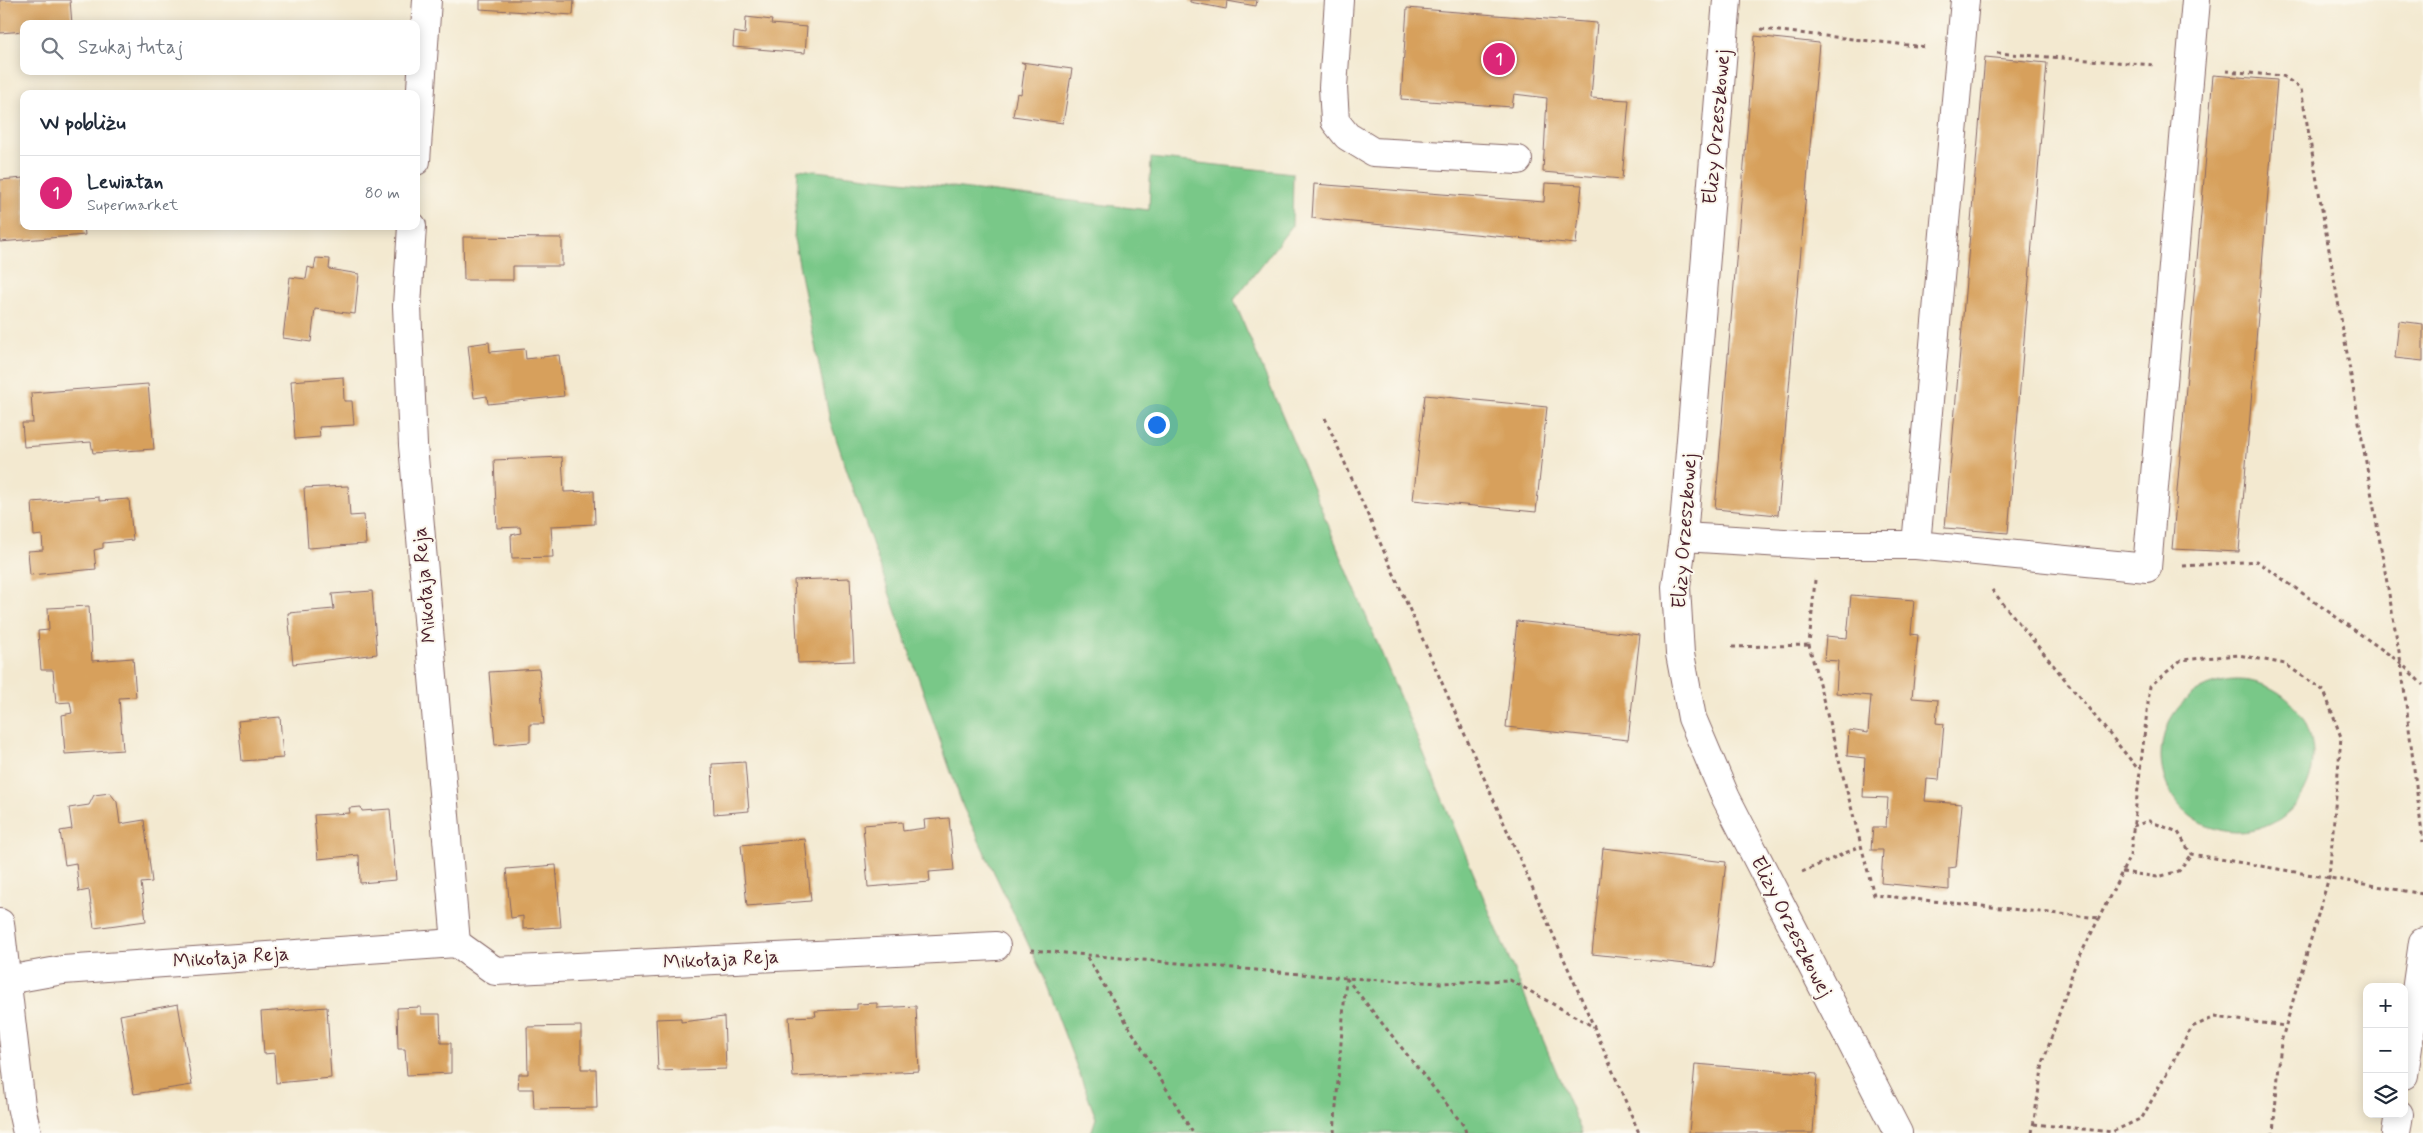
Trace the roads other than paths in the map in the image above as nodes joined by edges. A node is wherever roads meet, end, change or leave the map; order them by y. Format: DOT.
graph roads {
  1 [pos="427,0"];
  2 [pos="1339,0"];
  3 [pos="1965,0"];
  4 [pos="2196,0"];
  5 [pos="1726,12"];
  6 [pos="420,102"];
  7 [pos="1518,160"];
  8 [pos="412,230"];
  9 [pos="1683,537"];
  10 [pos="1916,545"];
  11 [pos="0,922"];
  12 [pos="2423,942"];
  13 [pos="456,943"];
  14 [pos="996,946"];
  15 [pos="7,980"];
  16 [pos="2404,1073"];
  17 [pos="2398,1118"];
  18 [pos="27,1133"];
  19 [pos="1898,1133"];
  20 [pos="2396,1133"];
  1 -- 6 [label="street"];
  2 -- 7 [label="street"];
  3 -- 10 [label="street"];
  4 -- 10 [label="street"];
  5 -- 9 [label="street, Elizy Orzeszkowej"];
  8 -- 13 [label="street, Mikołaja Reja"];
  9 -- 10 [label="street"];
  9 -- 19 [label="street, Elizy Orzeszkowej"];
  11 -- 15 [label="street"];
  12 -- 16 [label="street"];
  13 -- 14 [label="street, Mikołaja Reja"];
  13 -- 15 [label="street, Mikołaja Reja"];
  15 -- 18 [label="street"];
  17 -- 20 [label="street"];
}
